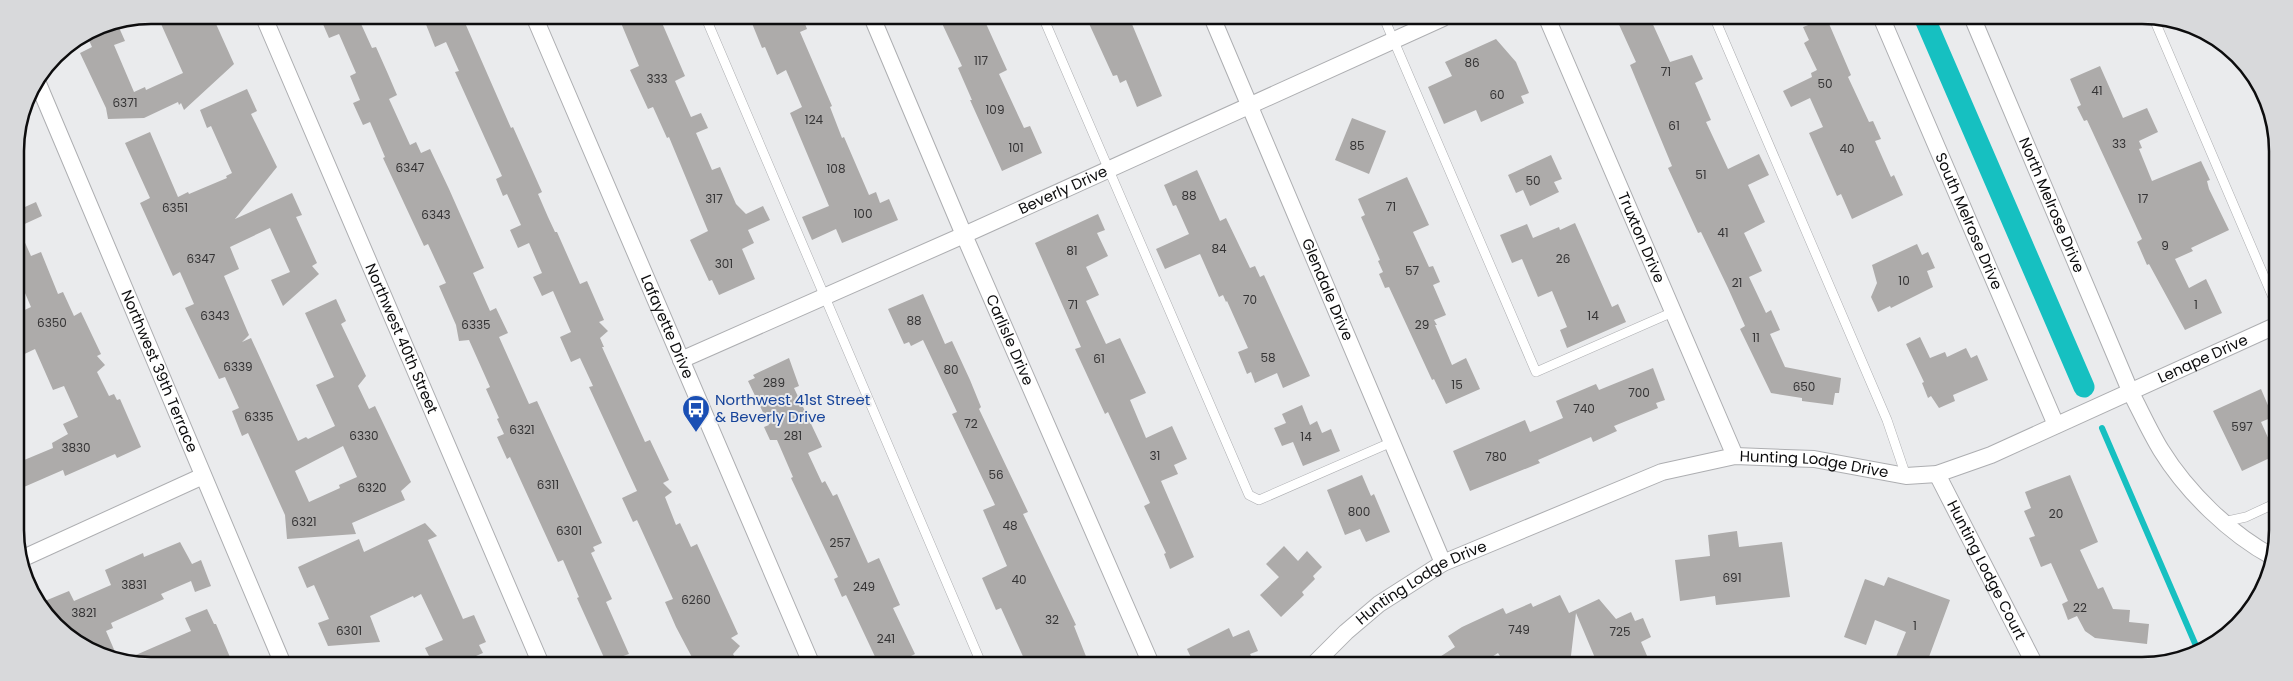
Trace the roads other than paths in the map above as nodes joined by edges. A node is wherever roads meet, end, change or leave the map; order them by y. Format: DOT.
graph roads {
  1 [pos="267,24"];
  2 [pos="537,24"];
  3 [pos="708,24"];
  4 [pos="875,24"];
  5 [pos="1046,24"];
  6 [pos="1215,24"];
  7 [pos="1387,24"];
  8 [pos="1429,24"];
  9 [pos="1550,24"];
  10 [pos="1718,24"];
  11 [pos="1884,24"];
  12 [pos="1975,24"];
  13 [pos="2156,25"];
  14 [pos="1394,40"];
  15 [pos="40,89"];
  16 [pos="1249,106"];
  17 [pos="1108,170"];
  18 [pos="964,235"];
  19 [pos="2269,288"];
  20 [pos="826,298"];
  21 [pos="1673,312"];
  22 [pos="2269,328"];
  23 [pos="681,360"];
  24 [pos="2131,393"];
  25 [pos="2056,425"];
  26 [pos="1392,442"];
  27 [pos="1735,456"];
  28 [pos="1938,474"];
  29 [pos="203,476"];
  30 [pos="1906,476"];
  31 [pos="2269,506"];
  32 [pos="2223,522"];
  33 [pos="2267,551"];
  34 [pos="26,557"];
  35 [pos="1444,563"];
  36 [pos="280,657"];
  37 [pos="538,657"];
  38 [pos="808,657"];
  39 [pos="978,657"];
  40 [pos="1148,657"];
  41 [pos="1321,657"];
  42 [pos="2030,657"];
  1 -- 37 [label="street, Northwest 40th Street"];
  2 -- 23 [label="street, Lafayette Drive"];
  3 -- 20 [label="lane"];
  4 -- 18 [label="street, Carlisle Drive"];
  5 -- 17 [label="lane"];
  6 -- 16 [label="street, Glendale Drive"];
  7 -- 14 [label="lane"];
  8 -- 14 [label="street, Beverly Drive"];
  9 -- 21 [label="street, Truxton Drive"];
  10 -- 30 [label="lane"];
  11 -- 25 [label="street, South Melrose Drive"];
  12 -- 24 [label="street, North Melrose Drive"];
  13 -- 19 [label="lane"];
  14 -- 16 [label="street, Beverly Drive"];
  14 -- 21 [label="lane"];
  15 -- 29 [label="street, Northwest 39th Terrace"];
  16 -- 17 [label="street, Beverly Drive"];
  16 -- 26 [label="street, Glendale Drive"];
  17 -- 18 [label="street, Beverly Drive"];
  17 -- 26 [label="lane"];
  18 -- 20 [label="street, Beverly Drive"];
  18 -- 40 [label="street, Carlisle Drive"];
  20 -- 23 [label="street, Beverly Drive"];
  20 -- 39 [label="lane"];
  21 -- 27 [label="street, Truxton Drive"];
  22 -- 24 [label="street, Lenape Drive"];
  23 -- 38 [label="street, Lafayette Drive"];
  24 -- 25 [label="street, Hunting Lodge Drive"];
  24 -- 32 [label="street"];
  25 -- 28 [label="street, Hunting Lodge Drive"];
  26 -- 35 [label="street, Glendale Drive"];
  27 -- 30 [label="street, Hunting Lodge Drive"];
  27 -- 35 [label="street, Hunting Lodge Drive"];
  28 -- 30 [label="street, Hunting Lodge Drive"];
  28 -- 42 [label="street, Hunting Lodge Court"];
  29 -- 34 [label="street"];
  29 -- 36 [label="street, Northwest 39th Terrace"];
  31 -- 32 [label="lane"];
  32 -- 33 [label="street"];
  35 -- 41 [label="street, Hunting Lodge Drive"];
}
